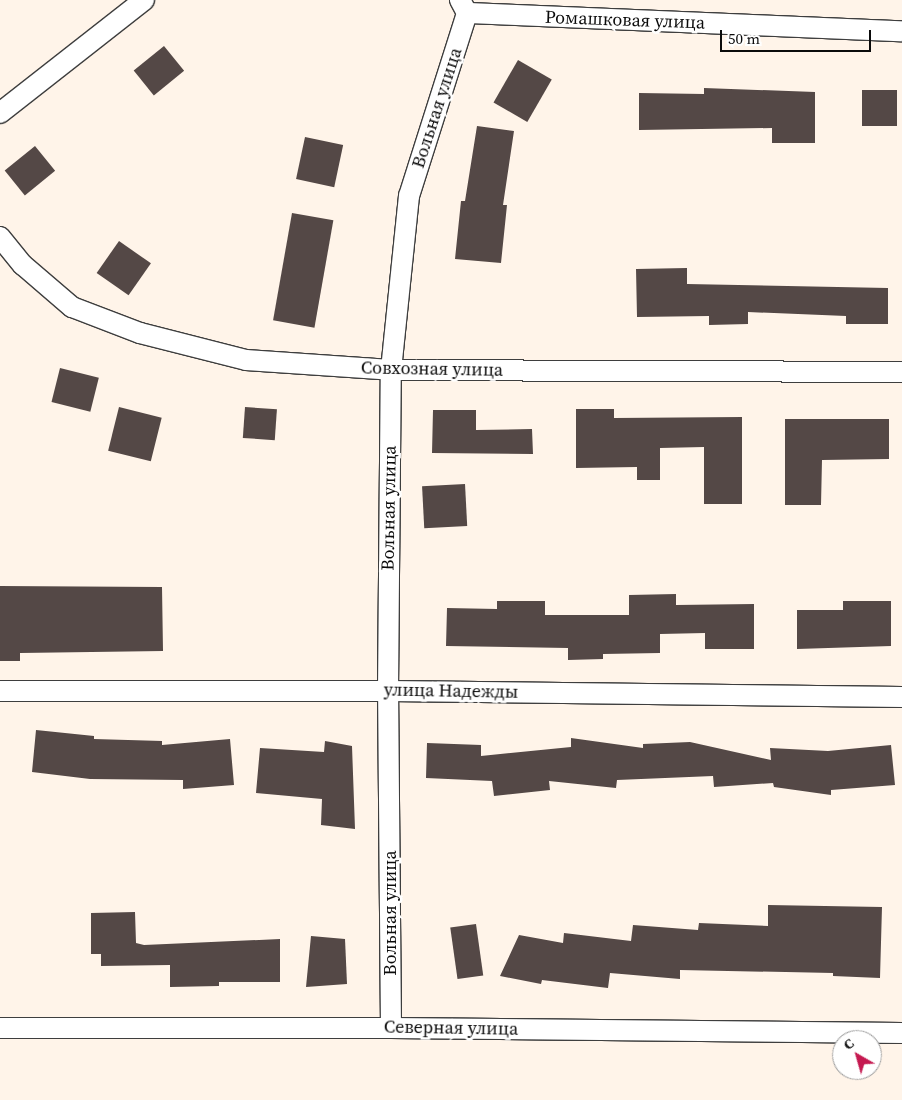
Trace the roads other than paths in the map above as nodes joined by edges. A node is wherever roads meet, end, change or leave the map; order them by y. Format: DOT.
graph roads {
  1 [pos="144,0"];
  2 [pos="463,6"];
  3 [pos="902,31"];
  4 [pos="0,113"];
  5 [pos="0,238"];
  6 [pos="391,370"];
  7 [pos="902,372"];
  8 [pos="0,690"];
  9 [pos="388,691"];
  10 [pos="902,697"];
  11 [pos="0,1028"];
  12 [pos="391,1028"];
  13 [pos="902,1033"];
  1 -- 4 [label="street"];
  2 -- 3 [label="street, Ромашковая улица"];
  2 -- 6 [label="street, Вольная улица"];
  5 -- 6 [label="street, Совхозная улица"];
  6 -- 7 [label="street, Совхозная улица"];
  6 -- 9 [label="street, Вольная улица"];
  8 -- 9 [label="street, улица Надежды"];
  9 -- 10 [label="street, улица Надежды"];
  9 -- 12 [label="street, Вольная улица"];
  11 -- 12 [label="street, Северная улица"];
  12 -- 13 [label="street, Северная улица"];
}
